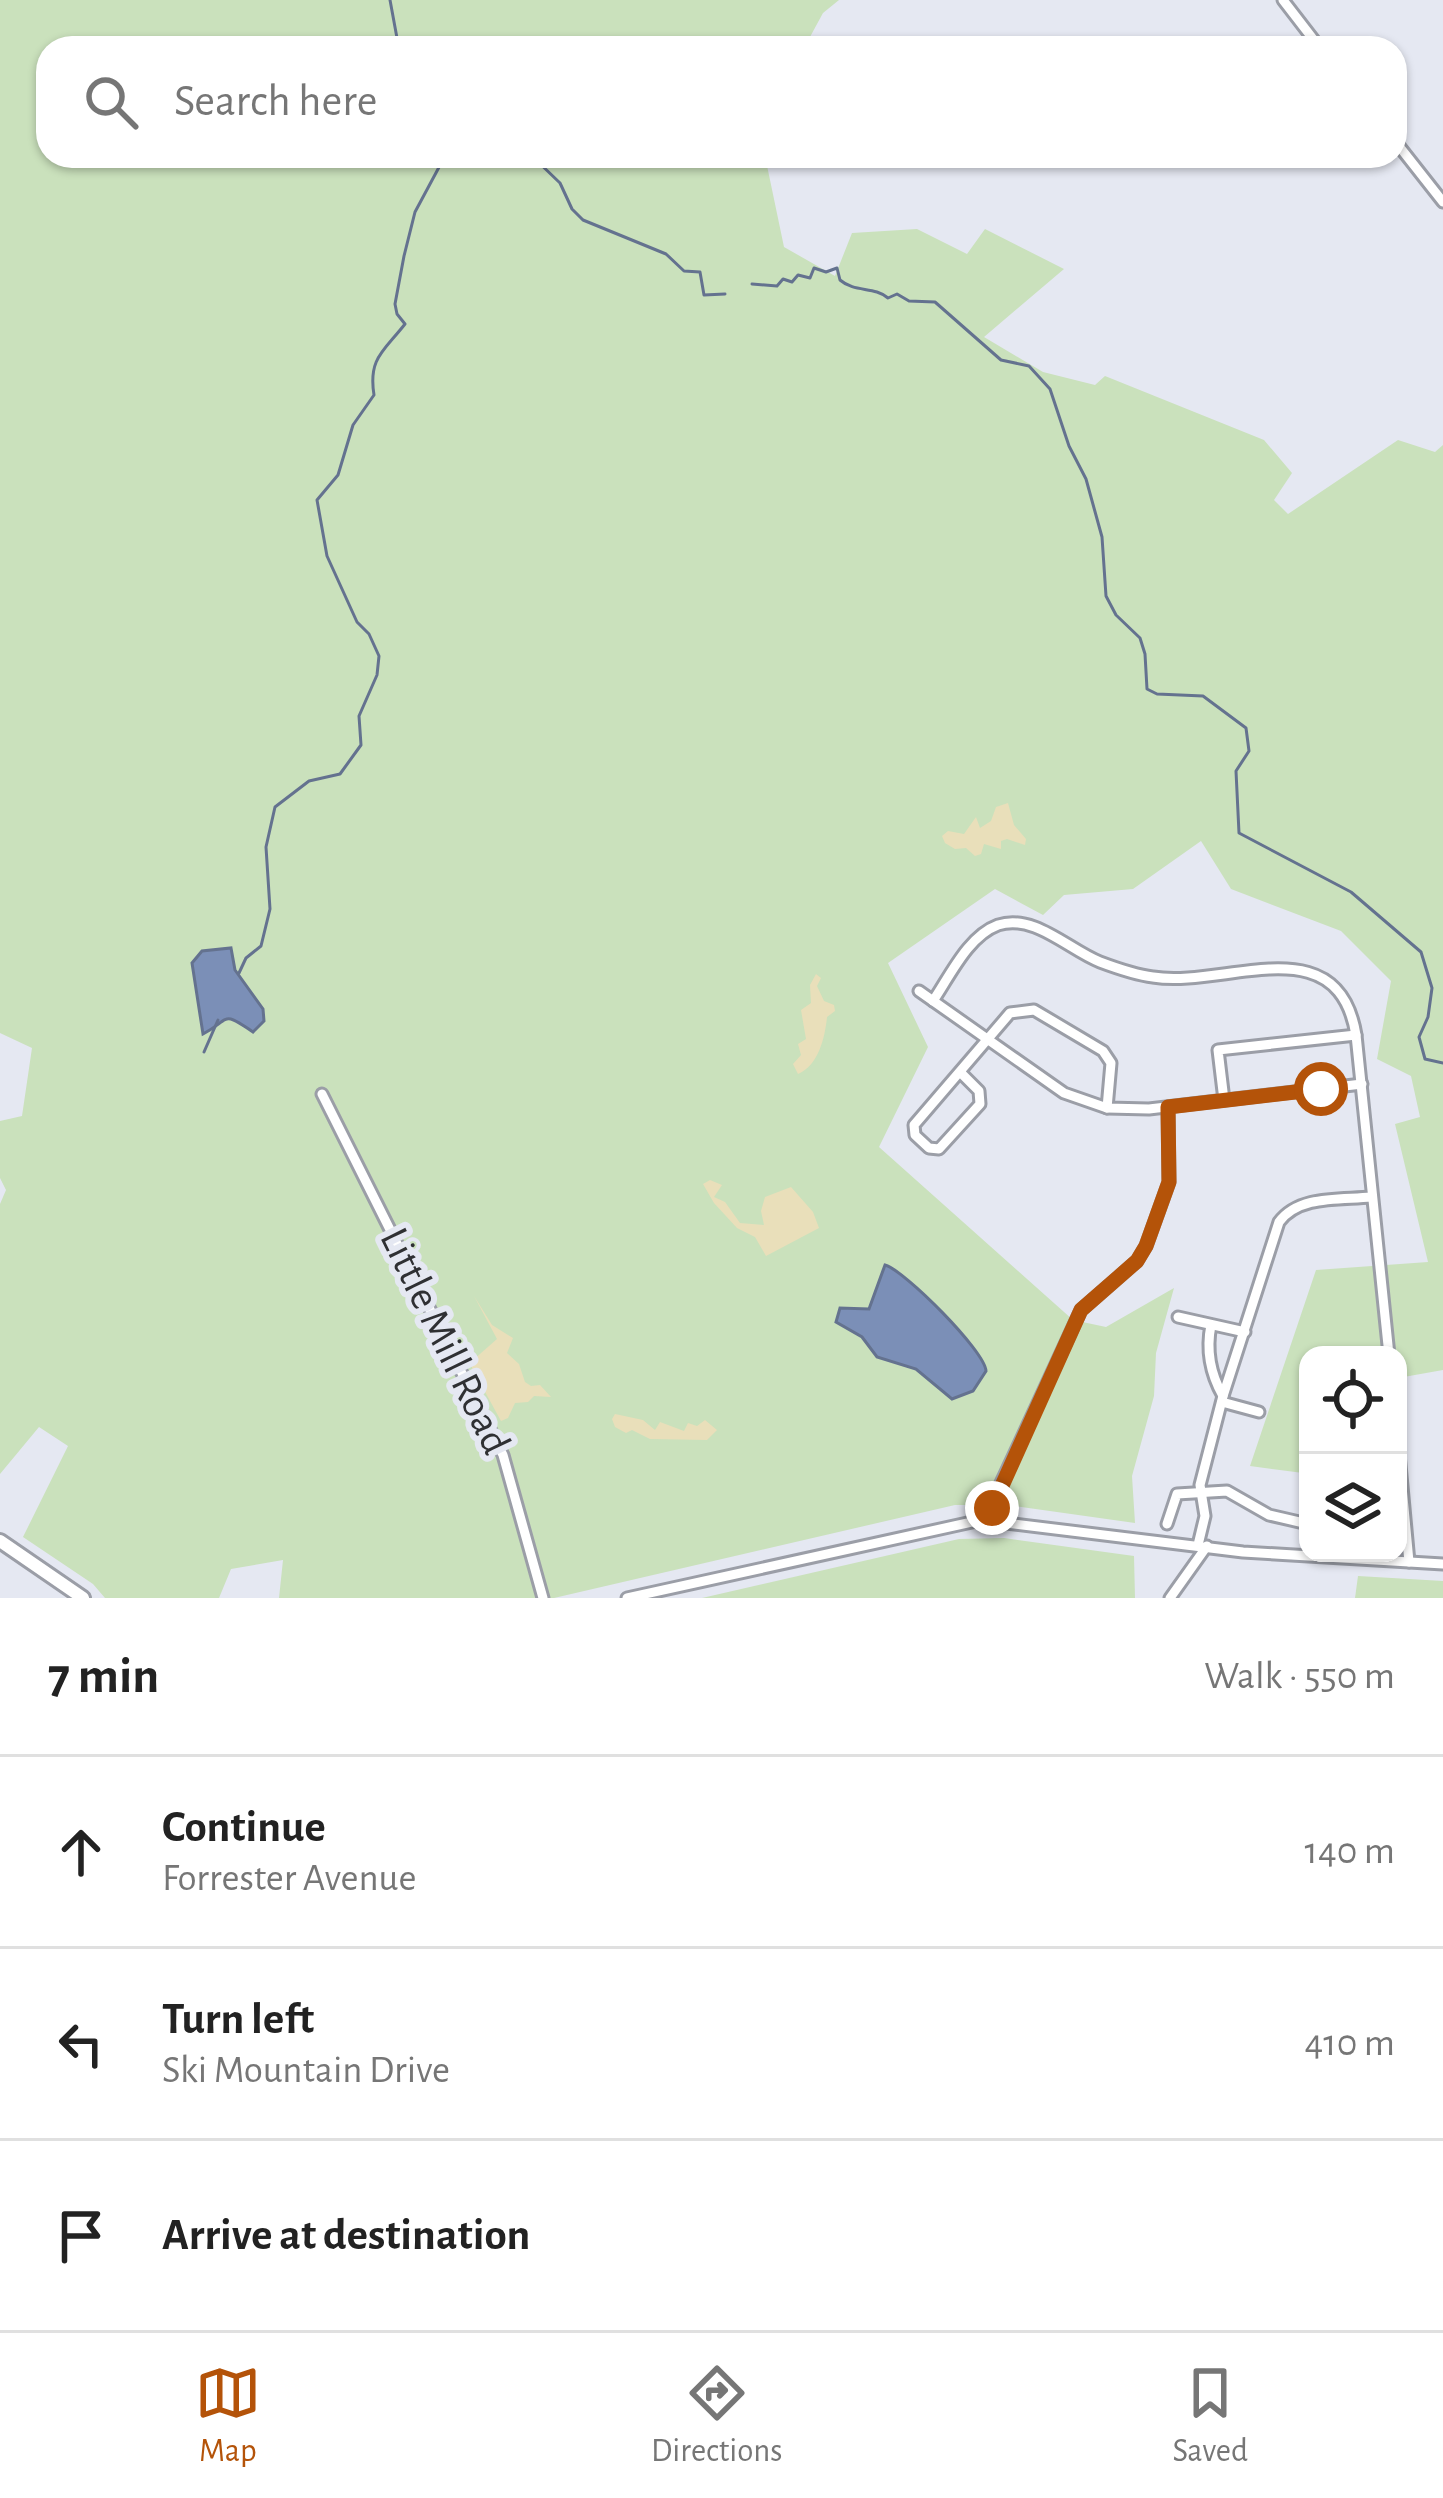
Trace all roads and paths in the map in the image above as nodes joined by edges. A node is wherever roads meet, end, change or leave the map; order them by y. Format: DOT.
graph roads {
  1 [pos="1283,0"];
  2 [pos="1311,36"];
  3 [pos="1407,156"];
  4 [pos="1443,202"];
  5 [pos="920,992"];
  6 [pos="933,1001"];
  7 [pos="1356,1035"];
  8 [pos="989,1041"];
  9 [pos="961,1073"];
  10 [pos="1362,1084"];
  11 [pos="322,1094"];
  12 [pos="1224,1100"];
  13 [pos="1168,1107"];
  14 [pos="1107,1108"];
  15 [pos="1371,1197"];
  16 [pos="1178,1317"];
  17 [pos="1211,1325"];
  18 [pos="1245,1332"];
  19 [pos="1388,1346"];
  20 [pos="1222,1399"];
  21 [pos="1258,1412"];
  22 [pos="1399,1454"];
  23 [pos="1201,1493"];
  24 [pos="991,1520"];
  25 [pos="1299,1522"];
  26 [pos="1167,1524"];
  27 [pos="0,1541"];
  28 [pos="1202,1545"];
  29 [pos="1409,1562"];
  30 [pos="1443,1564"];
  31 [pos="83,1598"];
  32 [pos="543,1598"];
  33 [pos="627,1598"];
  34 [pos="1170,1598"];
  1 -- 2 [label="street"];
  3 -- 4 [label="street"];
  5 -- 6 [label="street"];
  6 -- 7 [label="street"];
  6 -- 8 [label="street"];
  7 -- 10 [label="street"];
  7 -- 12 [label="street"];
  8 -- 9 [label="street"];
  8 -- 14 [label="street"];
  8 -- 14 [label="street"];
  9 -- 9 [label="street"];
  10 -- 12 [label="street"];
  10 -- 15 [label="street"];
  11 -- 32 [label="street, Little Mill Road"];
  12 -- 13 [label="street"];
  13 -- 14 [label="street"];
  13 -- 24 [label="street"];
  15 -- 18 [label="street"];
  15 -- 19 [label="street"];
  16 -- 17 [label="street"];
  17 -- 18 [label="street"];
  17 -- 20 [label="street"];
  18 -- 20 [label="street"];
  20 -- 21 [label="street"];
  20 -- 23 [label="street"];
  22 -- 29 [label="street"];
  23 -- 25 [label="street"];
  23 -- 26 [label="street"];
  23 -- 28 [label="street"];
  24 -- 28 [label="street"];
  24 -- 33 [label="street"];
  27 -- 31 [label="main road"];
  28 -- 29 [label="street"];
  28 -- 34 [label="street"];
  29 -- 30 [label="street"];
}
